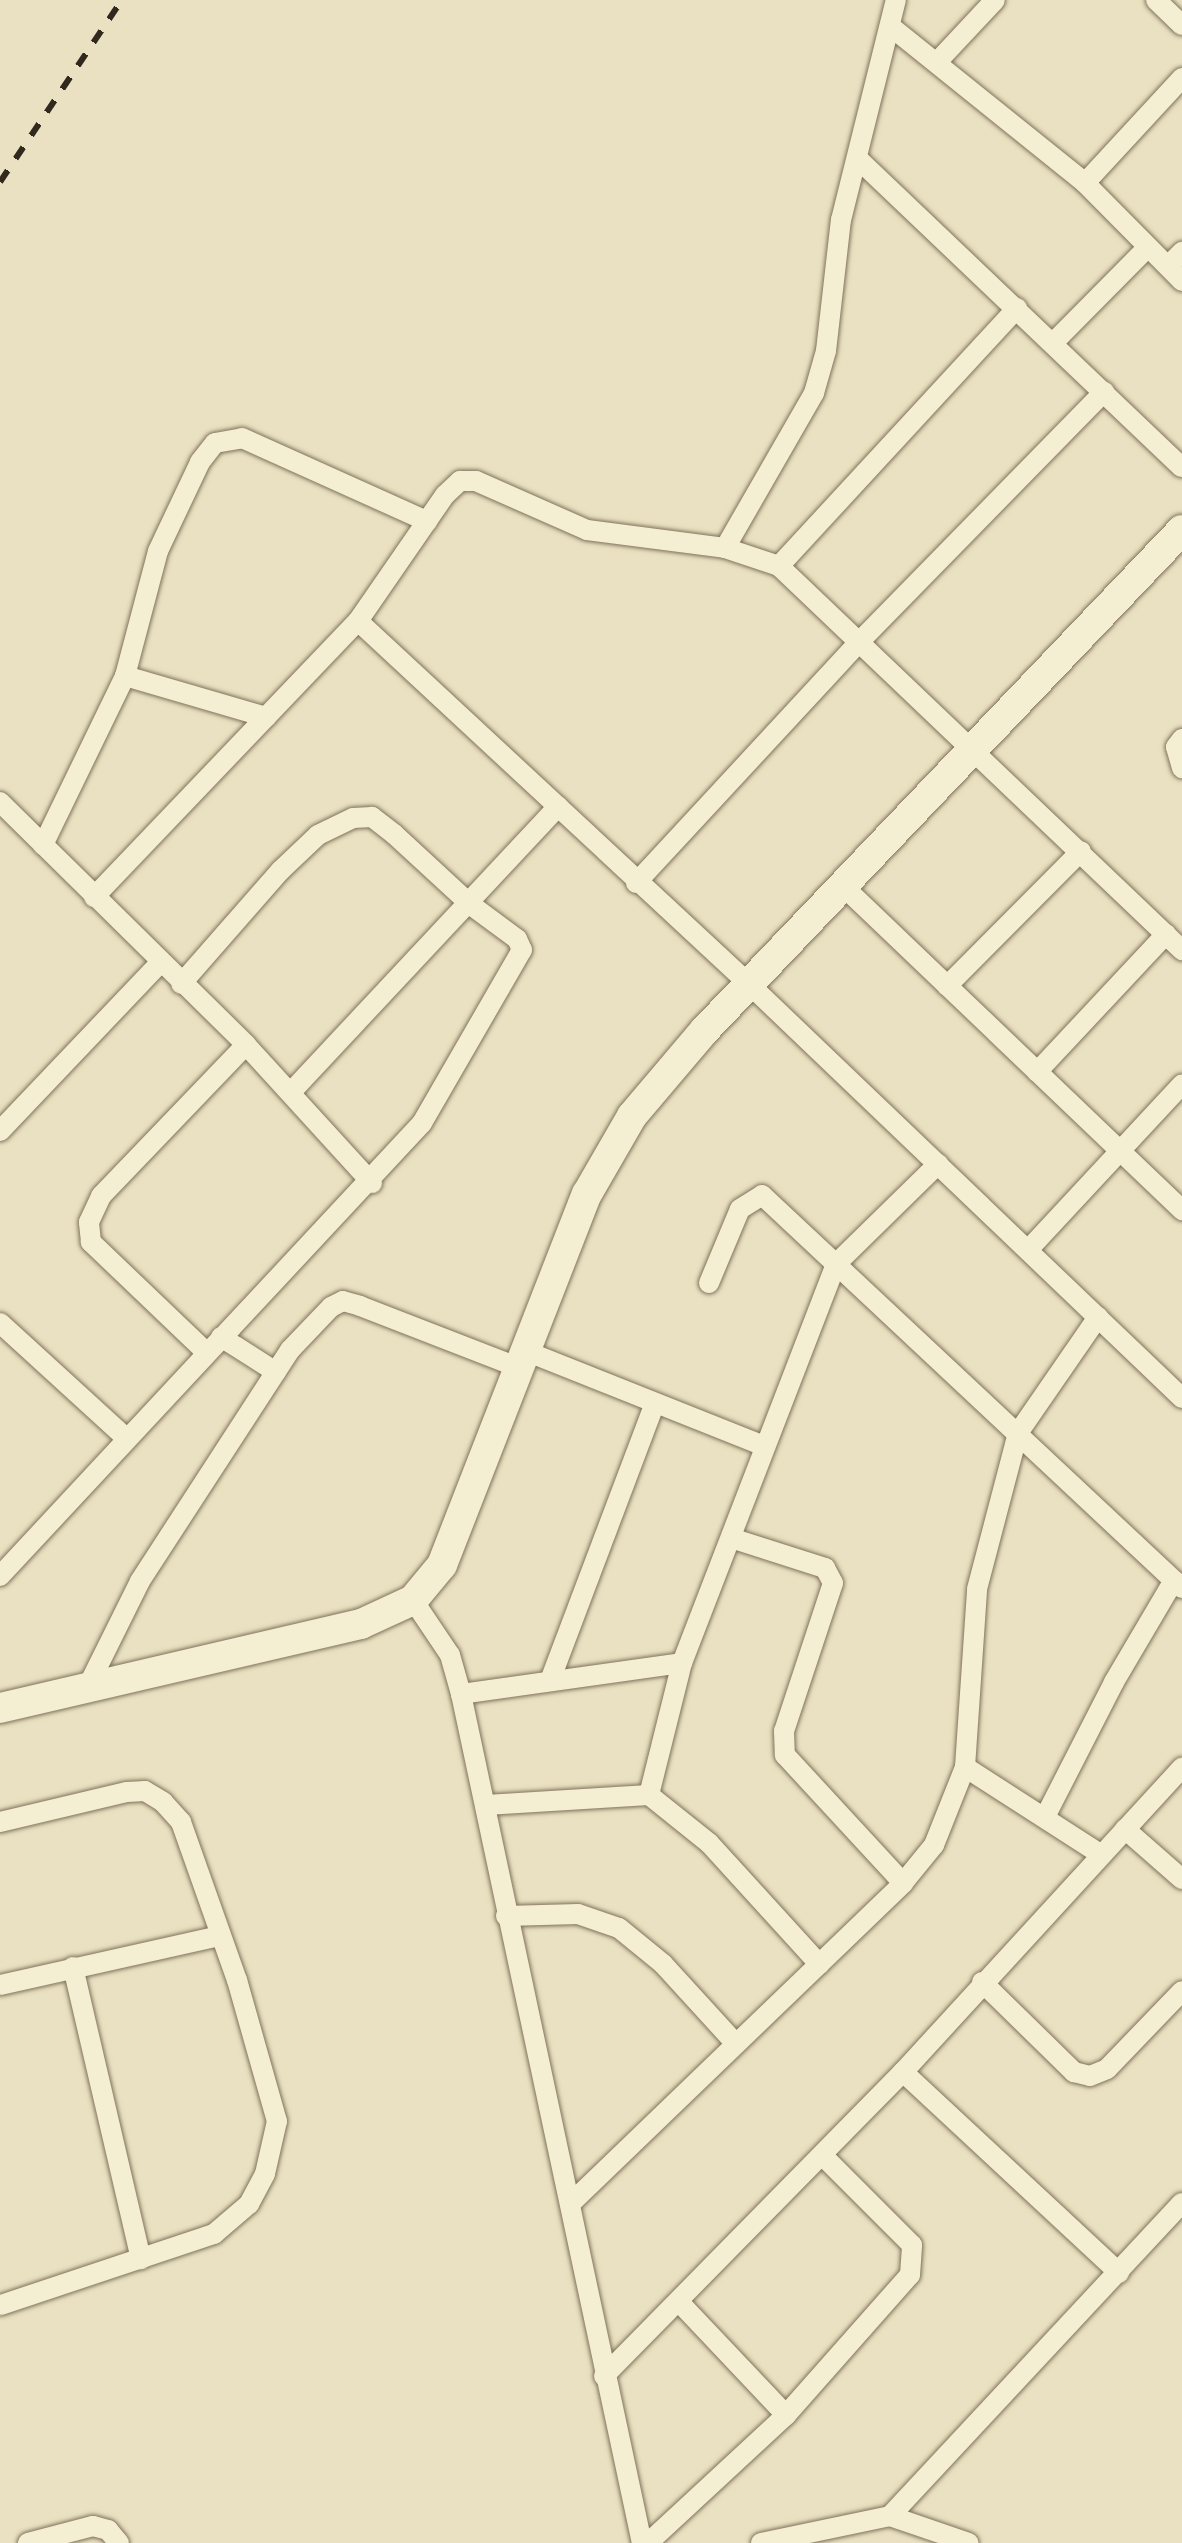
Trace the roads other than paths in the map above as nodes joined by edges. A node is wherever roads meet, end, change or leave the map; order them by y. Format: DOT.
graph roads {
  1 [pos="896,0"];
  2 [pos="995,0"];
  3 [pos="1156,0"];
  4 [pos="1182,25"];
  5 [pos="890,26"];
  6 [pos="938,61"];
  7 [pos="1182,78"];
  8 [pos="857,158"];
  9 [pos="1085,183"];
  10 [pos="1148,247"];
  11 [pos="1177,266"];
  12 [pos="1017,308"];
  13 [pos="1053,343"];
  14 [pos="1104,392"];
  15 [pos="1182,467"];
  16 [pos="427,521"];
  17 [pos="1178,544"];
  18 [pos="725,548"];
  19 [pos="779,566"];
  20 [pos="358,621"];
  21 [pos="860,641"];
  22 [pos="125,676"];
  23 [pos="266,717"];
  24 [pos="1182,739"];
  25 [pos="974,748"];
  26 [pos="1182,768"];
  27 [pos="0,802"];
  28 [pos="558,807"];
  29 [pos="43,845"];
  30 [pos="1081,851"];
  31 [pos="636,883"];
  32 [pos="844,887"];
  33 [pos="94,897"];
  34 [pos="471,905"];
  35 [pos="1166,934"];
  36 [pos="1182,950"];
  37 [pos="159,964"];
  38 [pos="181,984"];
  39 [pos="749,984"];
  40 [pos="947,986"];
  41 [pos="246,1045"];
  42 [pos="1037,1072"];
  43 [pos="1182,1084"];
  44 [pos="291,1092"];
  45 [pos="0,1131"];
  46 [pos="1120,1150"];
  47 [pos="938,1164"];
  48 [pos="372,1183"];
  49 [pos="1182,1210"];
  50 [pos="1028,1250"];
  51 [pos="836,1264"];
  52 [pos="709,1283"];
  53 [pos="1098,1317"];
  54 [pos="0,1323"];
  55 [pos="214,1345"];
  56 [pos="520,1359"];
  57 [pos="276,1372"];
  58 [pos="1182,1398"];
  59 [pos="654,1405"];
  60 [pos="1018,1433"];
  61 [pos="127,1439"];
  62 [pos="764,1446"];
  63 [pos="731,1538"];
  64 [pos="5,1563"];
  65 [pos="1178,1584"];
  66 [pos="413,1600"];
  67 [pos="682,1663"];
  68 [pos="551,1678"];
  69 [pos="87,1688"];
  70 [pos="461,1694"];
  71 [pos="0,1708"];
  72 [pos="965,1767"];
  73 [pos="1182,1768"];
  74 [pos="649,1795"];
  75 [pos="486,1805"];
  76 [pos="1045,1817"];
  77 [pos="0,1822"];
  78 [pos="1125,1829"];
  79 [pos="1100,1854"];
  80 [pos="1182,1879"];
  81 [pos="903,1883"];
  82 [pos="506,1916"];
  83 [pos="219,1936"];
  84 [pos="819,1964"];
  85 [pos="73,1967"];
  86 [pos="982,1982"];
  87 [pos="0,1985"];
  88 [pos="1182,1991"];
  89 [pos="736,2044"];
  90 [pos="903,2072"];
  91 [pos="823,2156"];
  92 [pos="572,2202"];
  93 [pos="1182,2203"];
  94 [pos="141,2259"];
  95 [pos="1119,2273"];
  96 [pos="681,2304"];
  97 [pos="0,2305"];
  98 [pos="604,2376"];
  99 [pos="786,2415"];
  100 [pos="890,2516"];
  101 [pos="28,2543"];
  102 [pos="119,2543"];
  103 [pos="645,2543"];
  104 [pos="761,2543"];
  105 [pos="969,2543"];
  1 -- 5 [label="street"];
  2 -- 6 [label="street"];
  3 -- 4 [label="street"];
  5 -- 6 [label="street"];
  5 -- 8 [label="street"];
  6 -- 9 [label="street"];
  7 -- 9 [label="street"];
  8 -- 12 [label="street"];
  8 -- 18 [label="street"];
  9 -- 10 [label="street"];
  10 -- 11 [label="street"];
  10 -- 13 [label="street"];
  12 -- 13 [label="street"];
  12 -- 19 [label="street"];
  13 -- 14 [label="street"];
  14 -- 15 [label="street"];
  14 -- 21 [label="street"];
  16 -- 18 [label="street"];
  16 -- 20 [label="street"];
  16 -- 22 [label="street"];
  17 -- 25 [label="main road"];
  18 -- 19 [label="street"];
  19 -- 21 [label="street"];
  20 -- 23 [label="street"];
  20 -- 28 [label="street"];
  21 -- 25 [label="street"];
  21 -- 31 [label="street"];
  22 -- 23 [label="street"];
  22 -- 29 [label="street"];
  23 -- 33 [label="street"];
  24 -- 26 [label="street"];
  25 -- 30 [label="street"];
  25 -- 32 [label="main road"];
  27 -- 29 [label="street"];
  28 -- 31 [label="street"];
  28 -- 34 [label="street"];
  29 -- 33 [label="street"];
  30 -- 35 [label="street"];
  30 -- 40 [label="street"];
  31 -- 39 [label="street"];
  32 -- 39 [label="main road"];
  32 -- 40 [label="street"];
  33 -- 37 [label="street"];
  34 -- 38 [label="street"];
  34 -- 44 [label="street"];
  34 -- 48 [label="street"];
  35 -- 36 [label="street"];
  35 -- 42 [label="street"];
  37 -- 38 [label="street"];
  37 -- 45 [label="street"];
  38 -- 41 [label="street"];
  39 -- 47 [label="street"];
  39 -- 56 [label="main road"];
  40 -- 42 [label="street"];
  41 -- 44 [label="street"];
  41 -- 55 [label="street"];
  42 -- 46 [label="street"];
  43 -- 46 [label="street"];
  44 -- 48 [label="street"];
  46 -- 49 [label="street"];
  46 -- 50 [label="street"];
  47 -- 50 [label="street"];
  47 -- 51 [label="street"];
  48 -- 55 [label="street"];
  50 -- 53 [label="street"];
  51 -- 52 [label="street"];
  51 -- 60 [label="street"];
  51 -- 62 [label="street"];
  53 -- 58 [label="street"];
  53 -- 60 [label="street"];
  54 -- 61 [label="street"];
  55 -- 57 [label="street"];
  55 -- 61 [label="street"];
  56 -- 57 [label="street"];
  56 -- 59 [label="street"];
  56 -- 66 [label="main road"];
  57 -- 69 [label="street"];
  59 -- 62 [label="street"];
  59 -- 68 [label="street"];
  60 -- 65 [label="street"];
  60 -- 72 [label="street"];
  61 -- 64 [label="street"];
  62 -- 63 [label="street"];
  63 -- 67 [label="street"];
  63 -- 81 [label="street"];
  65 -- 76 [label="street"];
  66 -- 69 [label="main road"];
  66 -- 70 [label="street"];
  67 -- 68 [label="street"];
  67 -- 74 [label="street"];
  68 -- 70 [label="street"];
  69 -- 71 [label="main road"];
  70 -- 75 [label="street"];
  72 -- 76 [label="street"];
  72 -- 81 [label="street"];
  73 -- 78 [label="street"];
  74 -- 75 [label="street"];
  74 -- 84 [label="street"];
  75 -- 82 [label="street"];
  76 -- 79 [label="street"];
  77 -- 83 [label="street"];
  78 -- 79 [label="street"];
  78 -- 80 [label="street"];
  79 -- 86 [label="street"];
  81 -- 84 [label="street"];
  82 -- 89 [label="street"];
  82 -- 92 [label="street"];
  83 -- 85 [label="street"];
  83 -- 94 [label="street"];
  84 -- 89 [label="street"];
  85 -- 87 [label="street"];
  85 -- 94 [label="street"];
  86 -- 88 [label="street"];
  86 -- 90 [label="street"];
  89 -- 92 [label="street"];
  90 -- 91 [label="street"];
  90 -- 95 [label="street"];
  91 -- 96 [label="street"];
  91 -- 99 [label="street"];
  92 -- 98 [label="street"];
  93 -- 95 [label="street"];
  94 -- 97 [label="street"];
  95 -- 100 [label="street"];
  96 -- 98 [label="street"];
  96 -- 99 [label="street"];
  98 -- 103 [label="street"];
  99 -- 103 [label="street"];
  100 -- 104 [label="street"];
  100 -- 105 [label="street"];
  101 -- 102 [label="street"];
}
